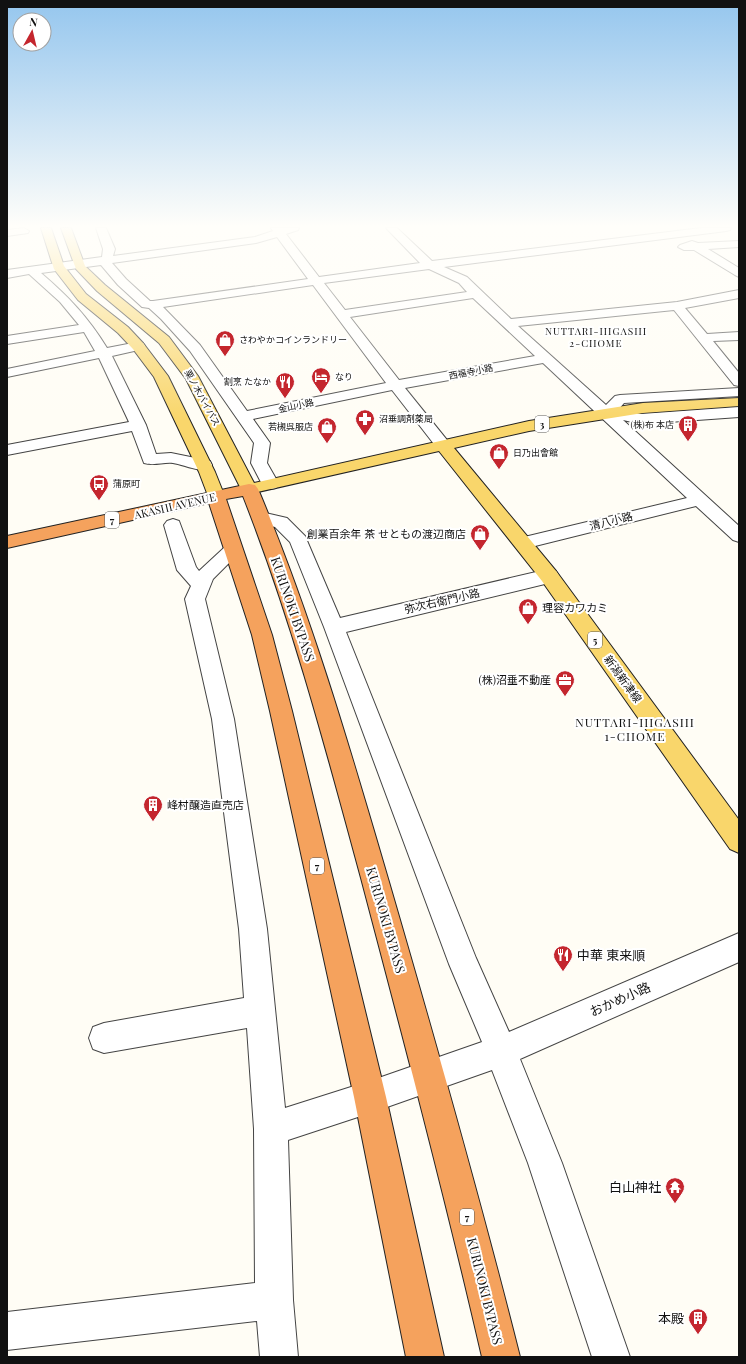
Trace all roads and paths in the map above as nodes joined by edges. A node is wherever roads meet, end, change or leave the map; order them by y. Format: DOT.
graph roads {
  1 [pos="56,292"];
  2 [pos="78,292"];
  3 [pos="105,292"];
  4 [pos="133,292"];
  5 [pos="240,292"];
  6 [pos="313,292"];
  7 [pos="324,292"];
  8 [pos="474,292"];
  9 [pos="476,294"];
  10 [pos="739,294"];
  11 [pos="153,305"];
  12 [pos="677,306"];
  13 [pos="341,314"];
  14 [pos="166,316"];
  15 [pos="509,323"];
  16 [pos="88,327"];
  17 [pos="739,336"];
  18 [pos="703,338"];
  19 [pos="7,340"];
  20 [pos="138,346"];
  21 [pos="104,354"];
  22 [pos="546,358"];
  23 [pos="7,373"];
  24 [pos="739,382"];
  25 [pos="396,386"];
  26 [pos="739,392"];
  27 [pos="739,402"];
  28 [pos="732,412"];
  29 [pos="607,413"];
  30 [pos="243,417"];
  31 [pos="739,424"];
  32 [pos="138,425"];
  33 [pos="443,445"];
  34 [pos="7,450"];
  35 [pos="204,465"];
  36 [pos="270,484"];
  37 [pos="249,489"];
  38 [pos="216,497"];
  39 [pos="700,500"];
  40 [pos="261,518"];
  41 [pos="173,525"];
  42 [pos="739,536"];
  43 [pos="7,542"];
  44 [pos="523,543"];
  45 [pos="233,550"];
  46 [pos="549,576"];
  47 [pos="202,584"];
  48 [pos="334,627"];
  49 [pos="739,841"];
  50 [pos="739,947"];
  51 [pos="261,1010"];
  52 [pos="104,1038"];
  53 [pos="501,1051"];
  54 [pos="430,1077"];
  55 [pos="370,1098"];
  56 [pos="271,1129"];
  57 [pos="274,1300"];
  58 [pos="7,1330"];
  59 [pos="279,1357"];
  60 [pos="425,1357"];
  61 [pos="501,1357"];
  62 [pos="611,1357"];
  1 -- 16 [label="street"];
  2 -- 20 [label="main road"];
  3 -- 37 [label="main road, 栗ノ木バイパス"];
  4 -- 11 [label="street"];
  5 -- 11 [label="street"];
  6 -- 14 [label="street"];
  7 -- 13 [label="street"];
  8 -- 9 [label="street"];
  9 -- 13 [label="street"];
  9 -- 15 [label="street"];
  10 -- 12 [label="street"];
  11 -- 14 [label="street"];
  12 -- 15 [label="street"];
  12 -- 18 [label="street"];
  13 -- 25 [label="street"];
  14 -- 30 [label="street"];
  15 -- 22 [label="street"];
  16 -- 19 [label="street"];
  16 -- 21 [label="street"];
  17 -- 18 [label="street"];
  18 -- 24 [label="street"];
  20 -- 21 [label="street"];
  20 -- 35 [label="main road"];
  21 -- 23 [label="street"];
  21 -- 32 [label="street"];
  22 -- 25 [label="street, 西福寺小路"];
  22 -- 29 [label="street"];
  25 -- 30 [label="street, 金山小路"];
  25 -- 33 [label="street"];
  26 -- 29 [label="street"];
  27 -- 29 [label="main road, 3"];
  28 -- 29 [label="street"];
  28 -- 31 [label="street"];
  29 -- 33 [label="main road, 3"];
  29 -- 39 [label="street"];
  30 -- 36 [label="street"];
  32 -- 34 [label="street"];
  32 -- 35 [label="street"];
  33 -- 36 [label="main road, 3"];
  33 -- 44 [label="main road, 新潟新津線 / 5"];
  35 -- 38 [label="main road"];
  36 -- 37 [label="main road, 3"];
  37 -- 38 [label="highway, AKASHI AVENUE / 7"];
  37 -- 40 [label="highway, KURINOKI BYPASS / 7"];
  38 -- 43 [label="highway, AKASHI AVENUE / 7"];
  38 -- 45 [label="highway, 7"];
  39 -- 42 [label="street"];
  39 -- 44 [label="street, 清八小路"];
  40 -- 48 [label="street"];
  40 -- 54 [label="highway, KURINOKI BYPASS / 7"];
  41 -- 47 [label="street"];
  44 -- 46 [label="main road, 新潟新津線 / 5"];
  45 -- 47 [label="street"];
  45 -- 55 [label="highway, 7"];
  46 -- 48 [label="street, 弥次右衛門小路"];
  46 -- 49 [label="main road, 新潟新津線 / 5"];
  47 -- 51 [label="street"];
  48 -- 53 [label="street"];
  50 -- 53 [label="street, おかめ小路"];
  51 -- 52 [label="street"];
  51 -- 56 [label="street"];
  53 -- 54 [label="street, おかめ小路"];
  53 -- 62 [label="street"];
  54 -- 55 [label="street, おかめ小路"];
  54 -- 61 [label="highway, KURINOKI BYPASS / 7"];
  55 -- 56 [label="street, おかめ小路"];
  55 -- 60 [label="highway, 7"];
  56 -- 57 [label="street"];
  57 -- 58 [label="street"];
  57 -- 59 [label="street"];
}
